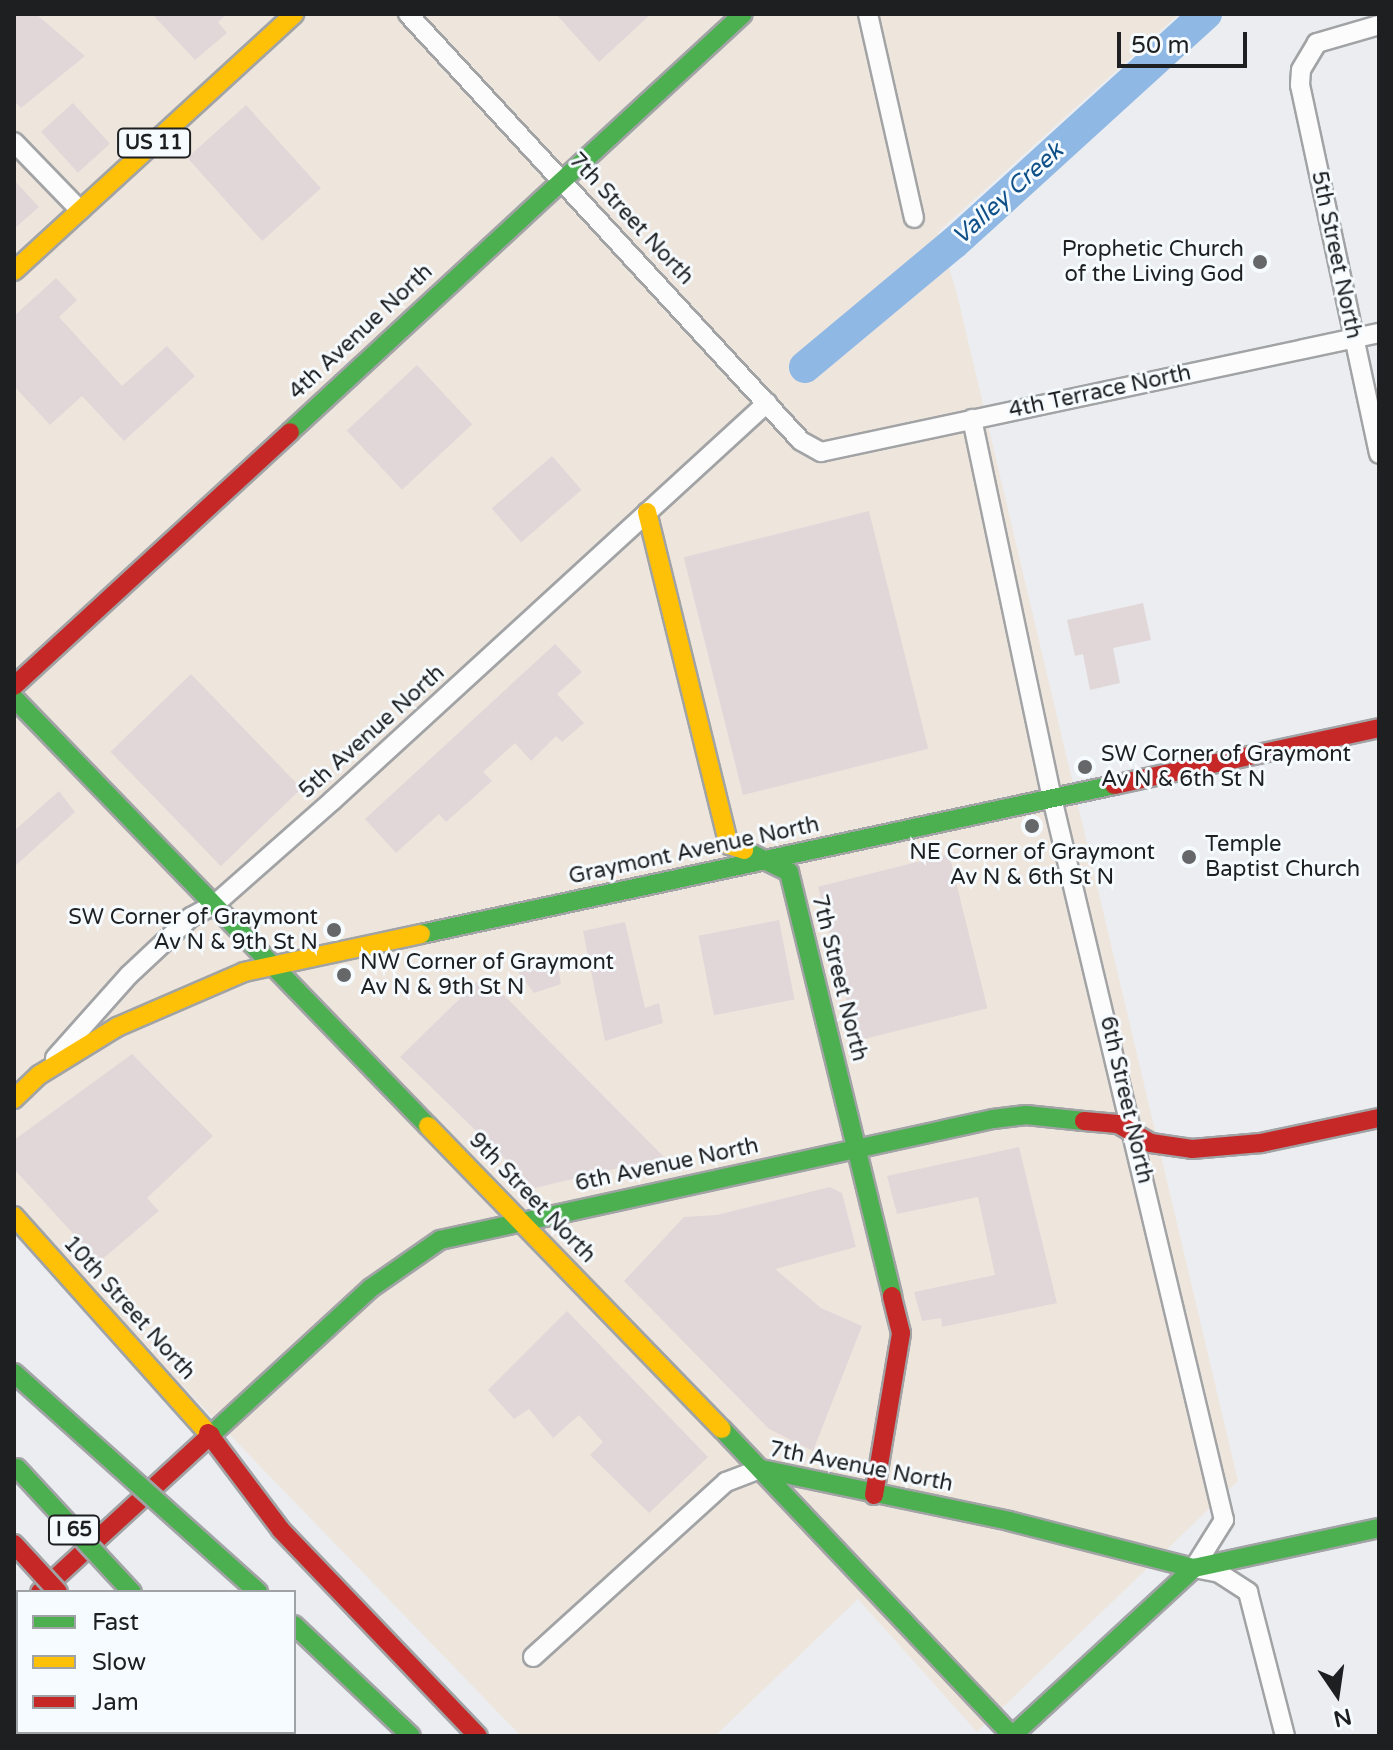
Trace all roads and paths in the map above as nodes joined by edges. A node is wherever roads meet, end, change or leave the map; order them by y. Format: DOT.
graph roads {
  1 [pos="294,14"];
  2 [pos="408,14"];
  3 [pos="743,14"];
  4 [pos="868,14"];
  5 [pos="1379,25"];
  6 [pos="14,142"];
  7 [pos="562,181"];
  8 [pos="80,210"];
  9 [pos="914,218"];
  10 [pos="14,271"];
  11 [pos="1379,333"];
  12 [pos="1353,338"];
  13 [pos="767,403"];
  14 [pos="972,419"];
  15 [pos="821,452"];
  16 [pos="1379,454"];
  17 [pos="647,512"];
  18 [pos="14,686"];
  19 [pos="14,698"];
  20 [pos="1379,728"];
  21 [pos="1052,798"];
  22 [pos="769,859"];
  23 [pos="214,905"];
  24 [pos="273,965"];
  25 [pos="39,1075"];
  26 [pos="14,1099"];
  27 [pos="1379,1118"];
  28 [pos="1135,1133"];
  29 [pos="856,1149"];
  30 [pos="14,1216"];
  31 [pos="521,1221"];
  32 [pos="14,1373"];
  33 [pos="208,1433"];
  34 [pos="15,1466"];
  35 [pos="760,1469"];
  36 [pos="874,1495"];
  37 [pos="1379,1528"];
  38 [pos="14,1544"];
  39 [pos="1194,1568"];
  40 [pos="42,1590"];
  41 [pos="56,1590"];
  42 [pos="130,1590"];
  43 [pos="256,1590"];
  44 [pos="296,1627"];
  45 [pos="533,1657"];
  46 [pos="411,1736"];
  47 [pos="478,1736"];
  48 [pos="1012,1736"];
  49 [pos="1285,1736"];
  1 -- 8 [label="main road, US 11"];
  2 -- 7 [label="street, 7th Street North"];
  3 -- 7 [label="main road, 4th Avenue North"];
  4 -- 9 [label="street"];
  5 -- 12 [label="street, 5th Street North"];
  6 -- 8 [label="street"];
  7 -- 13 [label="street, 7th Street North"];
  7 -- 18 [label="main road, 4th Avenue North"];
  8 -- 10 [label="main road, US 11"];
  11 -- 12 [label="street, 4th Terrace North"];
  12 -- 14 [label="street, 4th Terrace North"];
  12 -- 16 [label="street, 5th Street North"];
  13 -- 15 [label="street, 7th Street North"];
  13 -- 17 [label="street, 5th Avenue North"];
  14 -- 15 [label="street, 4th Terrace North"];
  14 -- 21 [label="street, 6th Street North"];
  17 -- 22 [label="main road"];
  17 -- 23 [label="street, 5th Avenue North"];
  19 -- 23 [label="main road, 9th Street North"];
  20 -- 21 [label="main road, Graymont Avenue North"];
  21 -- 22 [label="main road, Graymont Avenue North"];
  21 -- 28 [label="street, 6th Street North"];
  22 -- 24 [label="main road, Graymont Avenue North"];
  22 -- 29 [label="main road, 7th Street North"];
  23 -- 24 [label="main road, 9th Street North"];
  23 -- 25 [label="street, 5th Avenue North"];
  24 -- 25 [label="main road, Graymont Avenue North"];
  24 -- 31 [label="main road, 9th Street North"];
  25 -- 26 [label="main road, 5th Avenue North"];
  27 -- 28 [label="main road, 6th Avenue North"];
  28 -- 29 [label="main road, 6th Avenue North"];
  28 -- 39 [label="street, 6th Street North"];
  29 -- 31 [label="main road, 6th Avenue North"];
  29 -- 36 [label="main road, 7th Street North"];
  30 -- 33 [label="main road, 10th Street North"];
  31 -- 33 [label="main road, 6th Avenue North"];
  31 -- 35 [label="main road, 9th Street North"];
  32 -- 43 [label="main road, bridge"];
  33 -- 40 [label="main road, 6th Avenue North"];
  33 -- 47 [label="main road, 10th Street North"];
  34 -- 42 [label="main road, I 65, bridge"];
  35 -- 36 [label="main road, 7th Avenue North"];
  35 -- 45 [label="street, 7th Avenue North"];
  35 -- 48 [label="main road, 9th Street North"];
  36 -- 39 [label="main road, 7th Avenue North"];
  37 -- 39 [label="main road"];
  38 -- 41 [label="main road, I 65, bridge"];
  39 -- 48 [label="main road"];
  39 -- 49 [label="street"];
  44 -- 46 [label="main road"];
}
